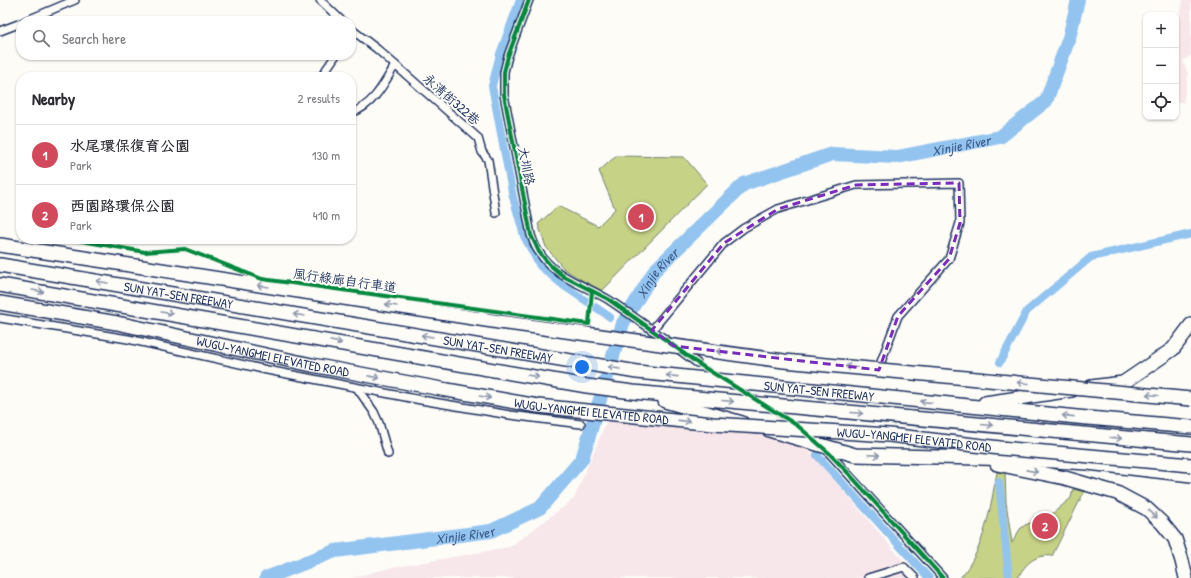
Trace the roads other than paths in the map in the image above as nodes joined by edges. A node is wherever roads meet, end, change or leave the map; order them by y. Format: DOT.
graph roads {
  1 [pos="75,0"];
  2 [pos="320,0"];
  3 [pos="529,0"];
  4 [pos="37,16"];
  5 [pos="337,16"];
  6 [pos="16,25"];
  7 [pos="0,31"];
  8 [pos="356,34"];
  9 [pos="333,60"];
  10 [pos="395,64"];
  11 [pos="324,72"];
  12 [pos="356,111"];
  13 [pos="496,213"];
  14 [pos="0,245"];
  15 [pos="0,265"];
  16 [pos="0,285"];
  17 [pos="0,303"];
  18 [pos="0,318"];
  19 [pos="1191,325"];
  20 [pos="649,328"];
  21 [pos="697,363"];
  22 [pos="878,370"];
  23 [pos="357,388"];
  24 [pos="634,392"];
  25 [pos="1191,399"];
  26 [pos="965,406"];
  27 [pos="581,424"];
  28 [pos="1191,426"];
  29 [pos="1191,444"];
  30 [pos="829,453"];
  31 [pos="388,454"];
  32 [pos="966,458"];
  33 [pos="1191,465"];
  34 [pos="1191,475"];
  35 [pos="868,578"];
  36 [pos="916,578"];
  37 [pos="943,578"];
  38 [pos="1186,578"];
  1 -- 4 [label="street"];
  2 -- 5 [label="street"];
  3 -- 20 [label="street, 大圳路"];
  6 -- 7 [label="street"];
  8 -- 10 [label="street, 永清街322巷"];
  9 -- 11 [label="street"];
  10 -- 12 [label="street"];
  10 -- 13 [label="street, 永清街322巷"];
  25 -- 14 [label="highway, one-way, bridge"];
  26 -- 15 [label="highway, SUN YAT-SEN FREEWAY, one-way"];
  16 -- 24 [label="highway, SUN YAT-SEN FREEWAY, one-way"];
  17 -- 33 [label="highway, WUGU-YANGMEI ELEVATED ROAD, one-way, bridge"];
  18 -- 23 [label="street"];
  19 -- 26 [label="highway"];
  20 -- 21 [label="street"];
  20 -- 22 [label="street"];
  23 -- 27 [label="street"];
  23 -- 31 [label="street"];
  24 -- 29 [label="highway, SUN YAT-SEN FREEWAY, one-way"];
  24 -- 32 [label="highway, one-way"];
  28 -- 26 [label="highway, SUN YAT-SEN FREEWAY, one-way"];
  30 -- 37 [label="street"];
  32 -- 34 [label="highway"];
  32 -- 38 [label="highway, one-way"];
  35 -- 36 [label="street"];
}
